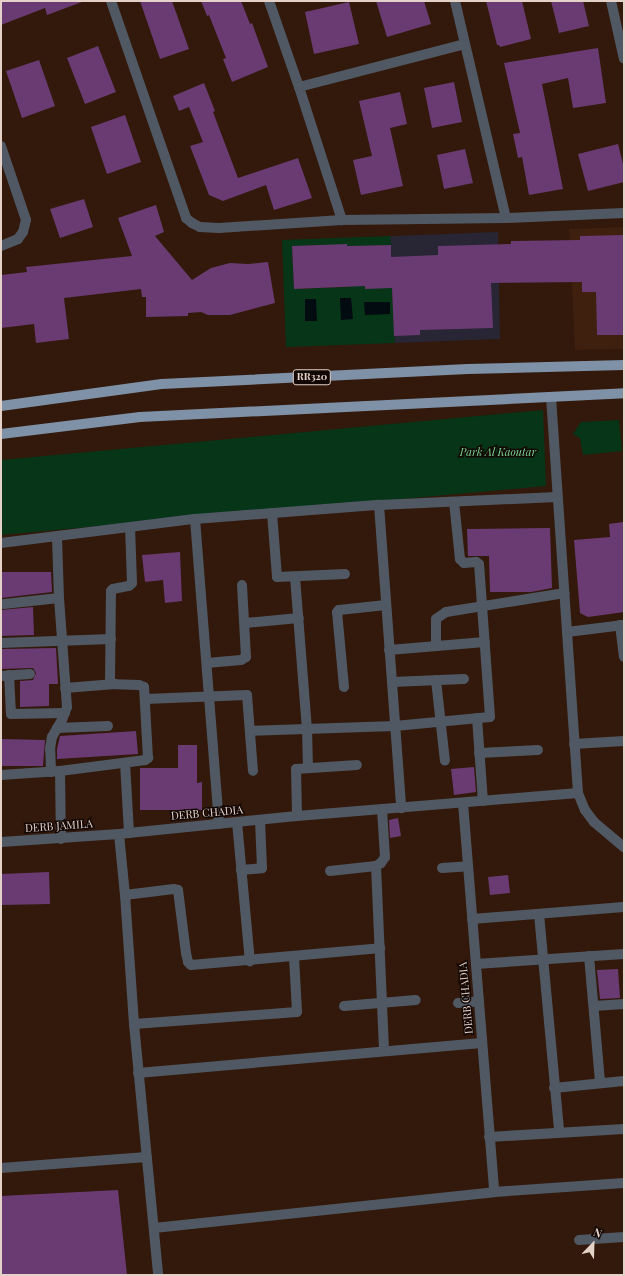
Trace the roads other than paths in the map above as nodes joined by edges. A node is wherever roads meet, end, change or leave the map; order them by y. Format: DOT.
graph roads {
  1 [pos="111,1"];
  2 [pos="269,1"];
  3 [pos="455,1"];
  4 [pos="611,1"];
  5 [pos="464,44"];
  6 [pos="624,59"];
  7 [pos="299,87"];
  8 [pos="1,146"];
  9 [pos="624,213"];
  10 [pos="506,218"];
  11 [pos="342,220"];
  12 [pos="1,246"];
  13 [pos="624,365"];
  14 [pos="624,393"];
  15 [pos="551,397"];
  16 [pos="1,406"];
  17 [pos="1,434"];
  18 [pos="558,497"];
  19 [pos="454,502"];
  20 [pos="379,505"];
  21 [pos="272,513"];
  22 [pos="195,519"];
  23 [pos="130,527"];
  24 [pos="57,537"];
  25 [pos="1,543"];
  26 [pos="345,574"];
  27 [pos="295,577"];
  28 [pos="242,585"];
  29 [pos="564,593"];
  30 [pos="59,598"];
  31 [pos="4,604"];
  32 [pos="386,605"];
  33 [pos="482,606"];
  34 [pos="299,618"];
  35 [pos="245,623"];
  36 [pos="622,625"];
  37 [pos="567,632"];
  38 [pos="62,639"];
  39 [pos="111,639"];
  40 [pos="485,642"];
  41 [pos="1,643"];
  42 [pos="436,646"];
  43 [pos="389,650"];
  44 [pos="624,657"];
  45 [pos="207,663"];
  46 [pos="30,674"];
  47 [pos="5,676"];
  48 [pos="464,679"];
  49 [pos="436,680"];
  50 [pos="392,682"];
  51 [pos="110,684"];
  52 [pos="344,687"];
  53 [pos="65,688"];
  54 [pos="209,696"];
  55 [pos="145,699"];
  56 [pos="65,713"];
  57 [pos="477,718"];
  58 [pos="441,721"];
  59 [pos="108,726"];
  60 [pos="395,726"];
  61 [pos="57,728"];
  62 [pos="307,728"];
  63 [pos="250,731"];
  64 [pos="624,741"];
  65 [pos="574,744"];
  66 [pos="538,750"];
  67 [pos="479,753"];
  68 [pos="445,761"];
  69 [pos="125,763"];
  70 [pos="357,765"];
  71 [pos="308,768"];
  72 [pos="55,771"];
  73 [pos="253,771"];
  74 [pos="1,775"];
  75 [pos="578,793"];
  76 [pos="483,801"];
  77 [pos="463,803"];
  78 [pos="401,808"];
  79 [pos="382,809"];
  80 [pos="297,816"];
  81 [pos="260,821"];
  82 [pos="237,822"];
  83 [pos="219,824"];
  84 [pos="124,833"];
  85 [pos="61,839"];
  86 [pos="1,842"];
  87 [pos="624,846"];
  88 [pos="376,866"];
  89 [pos="468,866"];
  90 [pos="442,868"];
  91 [pos="241,870"];
  92 [pos="330,871"];
  93 [pos="125,895"];
  94 [pos="624,907"];
  95 [pos="539,914"];
  96 [pos="472,919"];
  97 [pos="380,948"];
  98 [pos="624,954"];
  99 [pos="294,956"];
  100 [pos="590,956"];
  101 [pos="543,959"];
  102 [pos="250,961"];
  103 [pos="476,964"];
  104 [pos="416,1000"];
  105 [pos="479,1001"];
  106 [pos="382,1003"];
  107 [pos="458,1003"];
  108 [pos="624,1004"];
  109 [pos="344,1006"];
  110 [pos="594,1006"];
  111 [pos="134,1024"];
  112 [pos="482,1043"];
  113 [pos="384,1051"];
  114 [pos="138,1073"];
  115 [pos="624,1081"];
  116 [pos="600,1083"];
  117 [pos="554,1088"];
  118 [pos="624,1128"];
  119 [pos="559,1131"];
  120 [pos="489,1137"];
  121 [pos="147,1157"];
  122 [pos="1,1168"];
  123 [pos="624,1183"];
  124 [pos="494,1192"];
  125 [pos="154,1228"];
  126 [pos="624,1237"];
  127 [pos="579,1240"];
  128 [pos="158,1275"];
  1 -- 11 [label="street"];
  2 -- 7 [label="street"];
  3 -- 5 [label="street"];
  4 -- 6 [label="street"];
  5 -- 7 [label="street"];
  5 -- 10 [label="street"];
  7 -- 11 [label="street"];
  8 -- 12 [label="street"];
  9 -- 10 [label="street"];
  10 -- 11 [label="street"];
  13 -- 16 [label="main road, RR320"];
  14 -- 15 [label="main road"];
  15 -- 17 [label="main road"];
  15 -- 18 [label="street"];
  18 -- 19 [label="street"];
  18 -- 29 [label="street"];
  19 -- 20 [label="street"];
  19 -- 33 [label="street"];
  20 -- 21 [label="street"];
  20 -- 32 [label="street"];
  21 -- 22 [label="street"];
  21 -- 27 [label="street"];
  22 -- 23 [label="street"];
  22 -- 45 [label="street"];
  23 -- 24 [label="street"];
  23 -- 39 [label="street"];
  24 -- 25 [label="street"];
  24 -- 30 [label="street"];
  26 -- 27 [label="street"];
  27 -- 34 [label="street"];
  28 -- 35 [label="street"];
  29 -- 33 [label="street"];
  29 -- 37 [label="street"];
  30 -- 31 [label="street"];
  30 -- 38 [label="street"];
  32 -- 43 [label="street"];
  32 -- 52 [label="street"];
  33 -- 40 [label="street"];
  33 -- 42 [label="street"];
  34 -- 35 [label="street"];
  34 -- 62 [label="street"];
  35 -- 45 [label="street"];
  36 -- 37 [label="street"];
  36 -- 44 [label="street"];
  37 -- 65 [label="street"];
  38 -- 39 [label="street"];
  38 -- 41 [label="street"];
  38 -- 53 [label="street"];
  39 -- 51 [label="street"];
  40 -- 42 [label="street"];
  40 -- 57 [label="street"];
  42 -- 43 [label="street"];
  43 -- 50 [label="street"];
  45 -- 54 [label="street"];
  46 -- 47 [label="street"];
  47 -- 56 [label="street"];
  48 -- 49 [label="street"];
  49 -- 50 [label="street"];
  49 -- 58 [label="street"];
  50 -- 60 [label="street"];
  51 -- 53 [label="street"];
  51 -- 55 [label="street"];
  53 -- 56 [label="street"];
  54 -- 55 [label="street"];
  54 -- 63 [label="street"];
  54 -- 83 [label="street"];
  55 -- 69 [label="street"];
  56 -- 61 [label="street"];
  57 -- 58 [label="street"];
  57 -- 67 [label="street"];
  58 -- 60 [label="street"];
  58 -- 68 [label="street"];
  59 -- 61 [label="street"];
  60 -- 62 [label="street"];
  60 -- 78 [label="street"];
  61 -- 72 [label="street"];
  62 -- 63 [label="street"];
  62 -- 71 [label="street"];
  63 -- 73 [label="street"];
  64 -- 65 [label="street"];
  65 -- 75 [label="street"];
  66 -- 67 [label="street"];
  67 -- 76 [label="street"];
  69 -- 72 [label="street"];
  69 -- 84 [label="street"];
  70 -- 71 [label="street"];
  71 -- 80 [label="street"];
  72 -- 74 [label="street"];
  72 -- 85 [label="street"];
  75 -- 76 [label="street, DERB CHADIA"];
  75 -- 87 [label="street"];
  76 -- 77 [label="street, DERB CHADIA"];
  77 -- 78 [label="street, DERB CHADIA"];
  77 -- 89 [label="street, DERB CHADIA"];
  78 -- 79 [label="street, DERB CHADIA"];
  79 -- 80 [label="street, DERB CHADIA"];
  79 -- 88 [label="street"];
  80 -- 81 [label="street, DERB CHADIA"];
  81 -- 82 [label="street, DERB CHADIA"];
  81 -- 91 [label="street"];
  82 -- 83 [label="street, DERB CHADIA"];
  82 -- 91 [label="street"];
  83 -- 84 [label="street, DERB CHADIA"];
  84 -- 85 [label="street, DERB JAMILA"];
  84 -- 93 [label="street"];
  85 -- 86 [label="street, DERB JAMILA"];
  88 -- 92 [label="street"];
  88 -- 97 [label="street"];
  89 -- 90 [label="street"];
  89 -- 96 [label="street, DERB CHADIA"];
  91 -- 102 [label="street"];
  93 -- 102 [label="street"];
  93 -- 111 [label="street"];
  94 -- 95 [label="street"];
  95 -- 96 [label="street"];
  95 -- 101 [label="street"];
  96 -- 103 [label="street, DERB CHADIA"];
  97 -- 99 [label="street"];
  97 -- 106 [label="street"];
  98 -- 100 [label="street"];
  99 -- 102 [label="street"];
  99 -- 111 [label="street"];
  100 -- 101 [label="street"];
  100 -- 110 [label="street"];
  101 -- 103 [label="street"];
  101 -- 117 [label="street"];
  103 -- 105 [label="street, DERB CHADIA"];
  104 -- 106 [label="street"];
  105 -- 107 [label="street"];
  105 -- 112 [label="street, DERB CHADIA"];
  106 -- 109 [label="street"];
  106 -- 113 [label="street"];
  108 -- 110 [label="street"];
  110 -- 116 [label="street"];
  111 -- 114 [label="street"];
  112 -- 113 [label="street"];
  112 -- 120 [label="street, DERB CHADIA"];
  113 -- 114 [label="street"];
  114 -- 121 [label="street"];
  115 -- 116 [label="street"];
  116 -- 117 [label="street"];
  117 -- 119 [label="street"];
  118 -- 119 [label="street"];
  119 -- 120 [label="street"];
  120 -- 124 [label="street, DERB CHADIA"];
  121 -- 122 [label="street"];
  121 -- 125 [label="street"];
  123 -- 124 [label="street"];
  124 -- 125 [label="street"];
  125 -- 128 [label="street"];
  126 -- 127 [label="street"];
}
